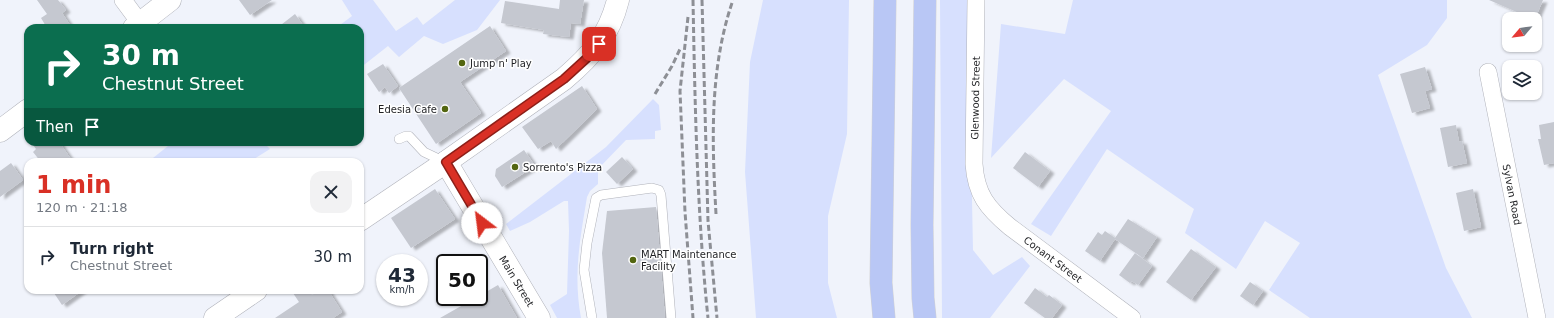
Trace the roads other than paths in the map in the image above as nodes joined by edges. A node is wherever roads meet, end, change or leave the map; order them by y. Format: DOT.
graph roads {
  1 [pos="123,0"];
  2 [pos="170,0"];
  3 [pos="618,0"];
  4 [pos="885,0"];
  5 [pos="925,0"];
  6 [pos="976,0"];
  7 [pos="136,24"];
  8 [pos="140,24"];
  9 [pos="1488,72"];
  10 [pos="24,113"];
  11 [pos="0,131"];
  12 [pos="399,139"];
  13 [pos="446,162"];
  14 [pos="980,195"];
  15 [pos="364,214"];
  16 [pos="250,294"];
  17 [pos="1129,317"];
  18 [pos="215,318"];
  19 [pos="539,318"];
  20 [pos="592,318"];
  21 [pos="671,318"];
  22 [pos="884,318"];
  23 [pos="925,318"];
  24 [pos="1537,318"];
  1 -- 7 [label="street"];
  2 -- 8 [label="main road"];
  3 -- 13 [label="main road"];
  4 -- 22 [label="highway"];
  5 -- 23 [label="highway"];
  6 -- 14 [label="street, Glenwood Street"];
  9 -- 24 [label="street, Sylvan Road"];
  10 -- 11 [label="main road"];
  12 -- 13 [label="lane"];
  13 -- 15 [label="main road"];
  13 -- 19 [label="main road, Main Street"];
  14 -- 17 [label="street, Conant Street"];
  16 -- 18 [label="main road"];
  20 -- 21 [label="lane"];
}
